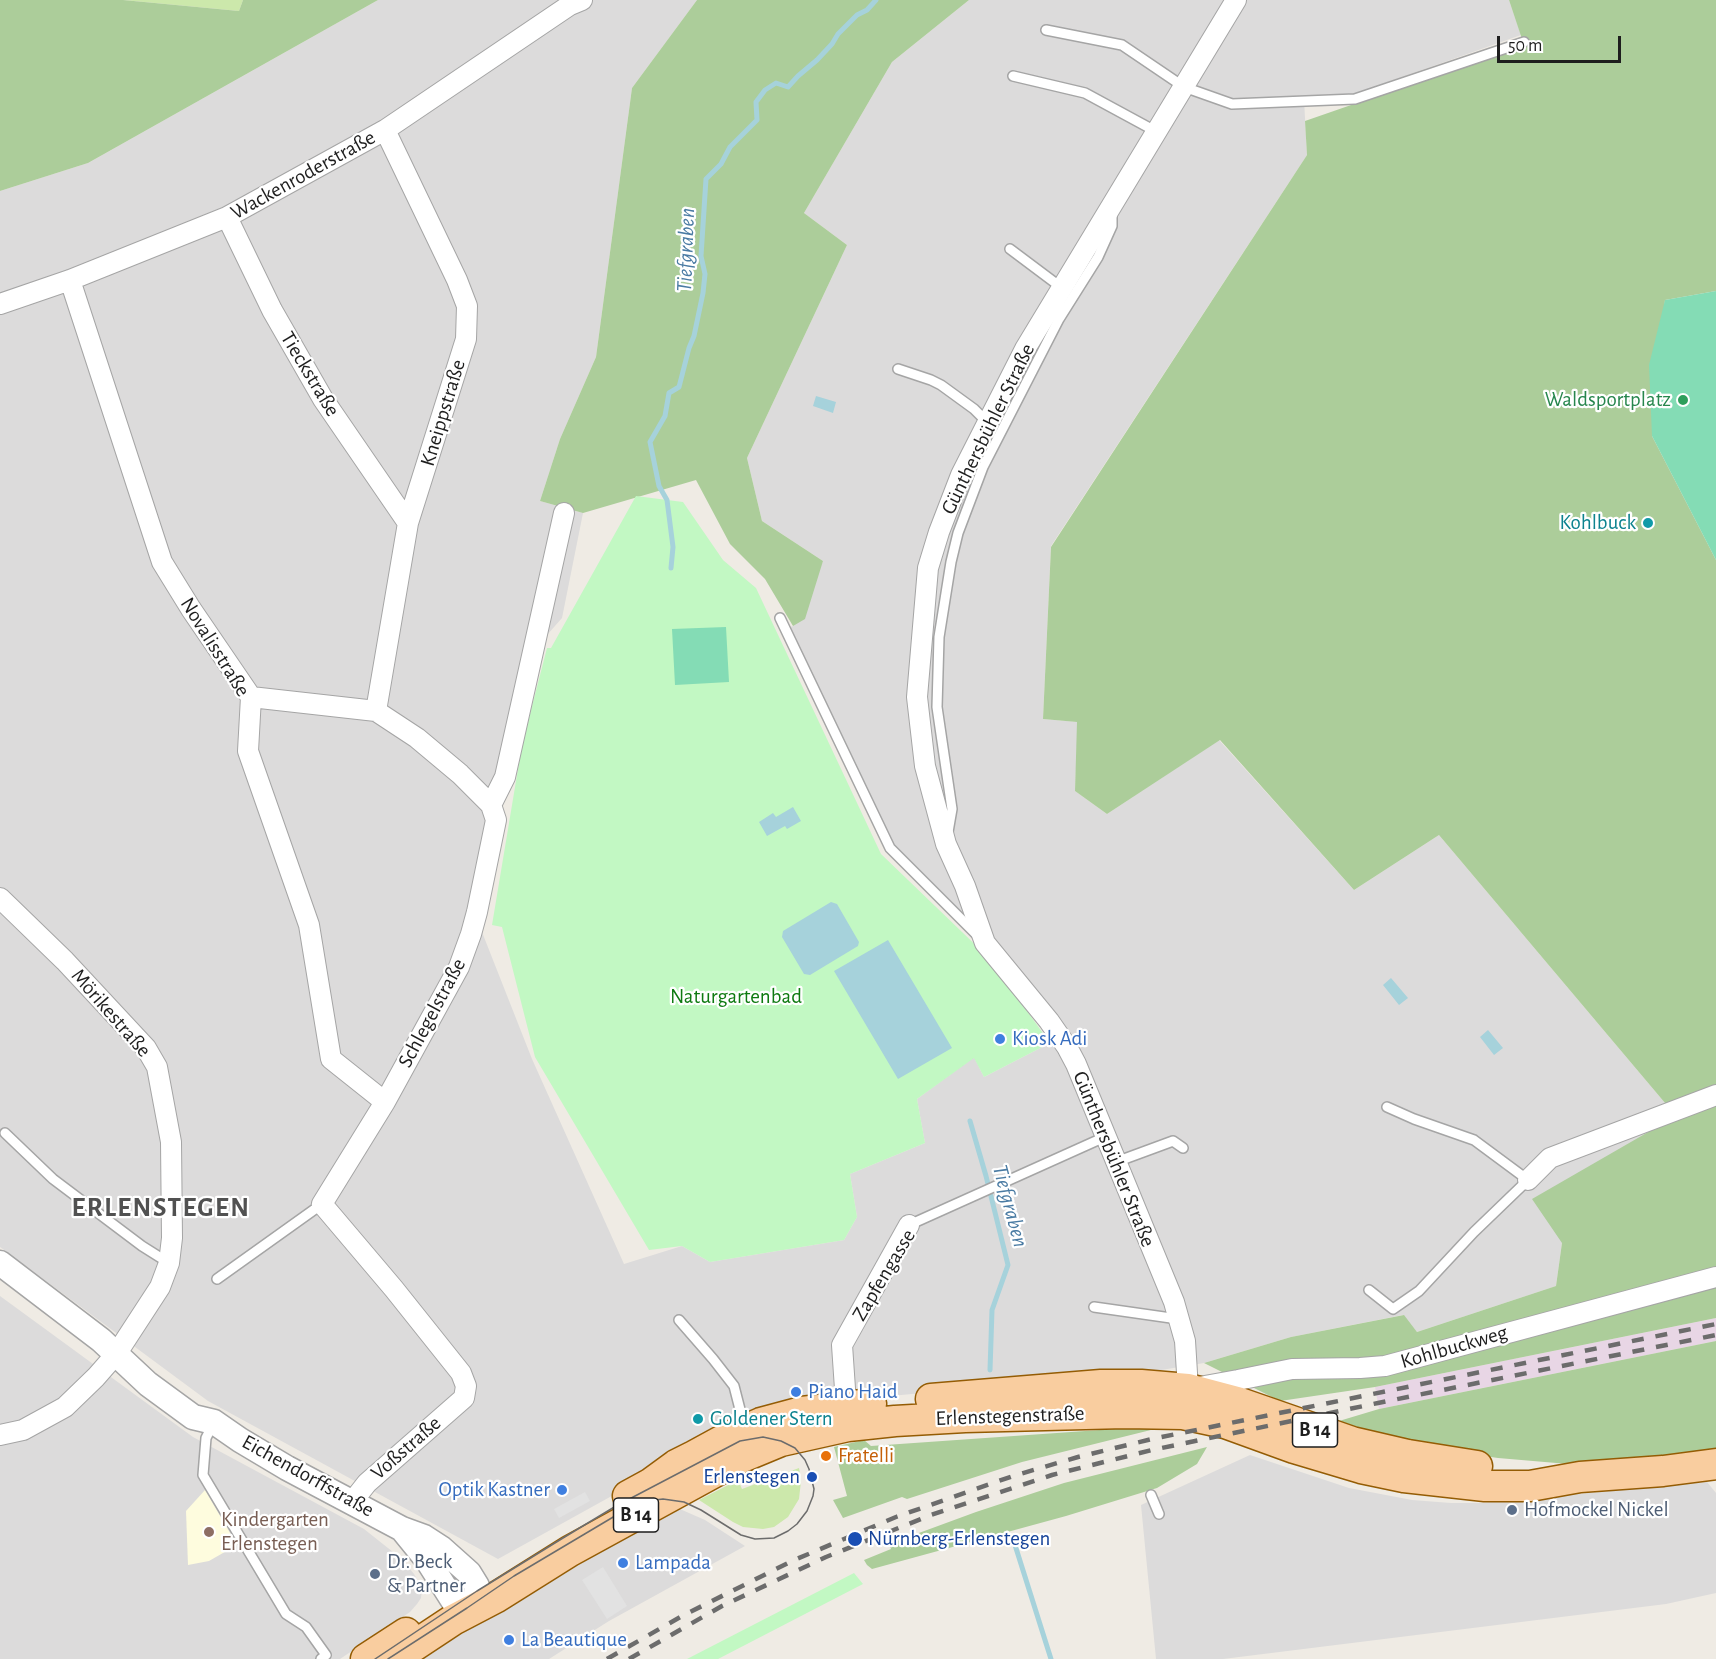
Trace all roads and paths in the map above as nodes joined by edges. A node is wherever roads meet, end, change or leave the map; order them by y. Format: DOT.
graph roads {
  1 [pos="582,0"];
  2 [pos="1236,0"];
  3 [pos="1046,30"];
  4 [pos="1524,42"];
  5 [pos="1012,76"];
  6 [pos="1184,87"];
  7 [pos="385,130"];
  8 [pos="1157,132"];
  9 [pos="1112,208"];
  10 [pos="227,217"];
  11 [pos="1010,249"];
  12 [pos="70,280"];
  13 [pos="1062,288"];
  14 [pos="0,303"];
  15 [pos="898,369"];
  16 [pos="987,422"];
  17 [pos="564,513"];
  18 [pos="408,523"];
  19 [pos="780,618"];
  20 [pos="251,697"];
  21 [pos="376,711"];
  22 [pos="492,805"];
  23 [pos="946,844"];
  24 [pos="0,898"];
  25 [pos="985,943"];
  26 [pos="1716,1095"];
  27 [pos="385,1102"];
  28 [pos="1387,1107"];
  29 [pos="5,1133"];
  30 [pos="1107,1136"];
  31 [pos="1183,1148"];
  32 [pos="1116,1162"];
  33 [pos="1528,1180"];
  34 [pos="322,1204"];
  35 [pos="909,1225"];
  36 [pos="0,1263"];
  37 [pos="169,1263"];
  38 [pos="1716,1277"];
  39 [pos="217,1279"];
  40 [pos="1369,1290"];
  41 [pos="1094,1307"];
  42 [pos="1180,1319"];
  43 [pos="679,1320"];
  44 [pos="117,1353"];
  45 [pos="1186,1401"];
  46 [pos="847,1416"];
  47 [pos="214,1422"];
  48 [pos="745,1429"];
  49 [pos="0,1435"];
  50 [pos="1716,1464"];
  51 [pos="1445,1472"];
  52 [pos="1151,1495"];
  53 [pos="352,1502"];
  54 [pos="1159,1514"];
  55 [pos="566,1543"];
  56 [pos="468,1599"];
  57 [pos="408,1653"];
  58 [pos="321,1659"];
  59 [pos="366,1659"];
  1 -- 7 [label="street, Wackenroderstraße"];
  2 -- 6 [label="street, Günthersbühler Straße"];
  3 -- 6 [label="lane"];
  4 -- 6 [label="lane"];
  5 -- 8 [label="lane"];
  6 -- 8 [label="street, Günthersbühler Straße"];
  7 -- 10 [label="street, Wackenroderstraße"];
  7 -- 18 [label="street, Kneippstraße"];
  8 -- 9 [label="street, Günthersbühler Straße"];
  9 -- 13 [label="street, Günthersbühler Straße"];
  9 -- 23 [label="lane"];
  10 -- 12 [label="street, Wackenroderstraße"];
  10 -- 18 [label="street, Tieckstraße"];
  11 -- 13 [label="lane"];
  12 -- 14 [label="street, Wackenroderstraße"];
  12 -- 20 [label="street, Novalisstraße"];
  13 -- 16 [label="street, Günthersbühler Straße"];
  15 -- 16 [label="lane"];
  16 -- 23 [label="street, Günthersbühler Straße"];
  17 -- 22 [label="street, Schlegelstraße"];
  18 -- 21 [label="street, Kneippstraße"];
  19 -- 25 [label="lane"];
  20 -- 21 [label="street"];
  20 -- 27 [label="street, Novalisstraße"];
  21 -- 22 [label="street"];
  22 -- 27 [label="street, Schlegelstraße"];
  23 -- 25 [label="street, Günthersbühler Straße"];
  24 -- 37 [label="street, Mörikestraße"];
  25 -- 30 [label="street, Günthersbühler Straße"];
  26 -- 33 [label="street"];
  27 -- 34 [label="street, Schlegelstraße"];
  28 -- 33 [label="lane"];
  29 -- 37 [label="lane"];
  30 -- 32 [label="street, Günthersbühler Straße"];
  30 -- 35 [label="lane, Zapfengasse"];
  31 -- 32 [label="lane"];
  32 -- 42 [label="street, Günthersbühler Straße"];
  33 -- 40 [label="lane"];
  34 -- 39 [label="lane, Schlegelstraße"];
  34 -- 53 [label="street, Voßstraße"];
  35 -- 46 [label="street, Zapfengasse"];
  36 -- 44 [label="street, Eichendorffstraße"];
  37 -- 44 [label="street, Mörikestraße"];
  38 -- 45 [label="street, Kohlbuckweg"];
  41 -- 42 [label="lane"];
  42 -- 45 [label="street, Günthersbühler Straße"];
  43 -- 48 [label="lane"];
  44 -- 47 [label="street, Eichendorffstraße"];
  44 -- 49 [label="street, Mörikestraße"];
  45 -- 46 [label="main road, Erlenstegenstraße / B 14"];
  45 -- 51 [label="main road, Erlenstegenstraße / B 14"];
  45 -- 51 [label="main road, Erlenstegenstraße / B 14"];
  46 -- 48 [label="main road, Erlenstegenstraße / B 14"];
  46 -- 55 [label="main road, Erlenstegenstraße / B 14"];
  47 -- 53 [label="street, Eichendorffstraße"];
  47 -- 58 [label="lane"];
  48 -- 55 [label="main road, Erlenstegenstraße / B 14"];
  50 -- 51 [label="main road, Erlenstegenstraße / B 14"];
  52 -- 54 [label="lane"];
  53 -- 56 [label="street, Eichendorffstraße"];
  55 -- 56 [label="main road, Erlenstegenstraße / B 14"];
  56 -- 57 [label="main road, Erlenstegenstraße / B 14"];
  56 -- 59 [label="main road, Erlenstegenstraße / B 14"];
}
